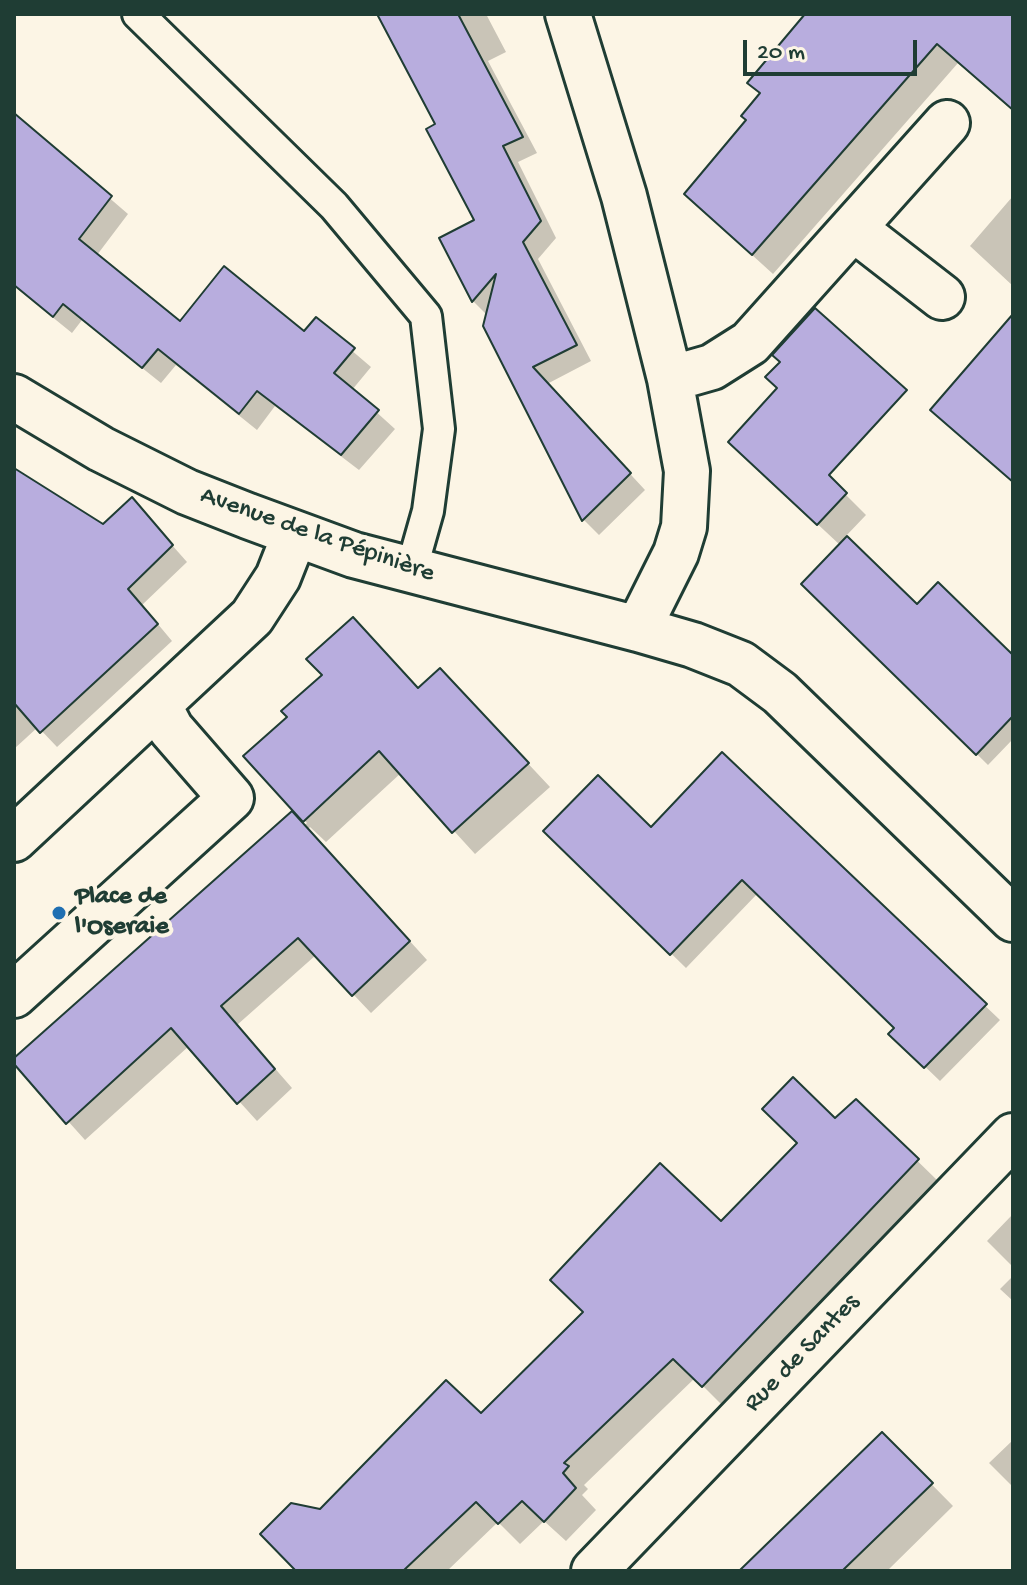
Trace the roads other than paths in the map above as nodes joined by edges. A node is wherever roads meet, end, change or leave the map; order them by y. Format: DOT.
graph roads {
  1 [pos="138,14"];
  2 [pos="568,14"];
  3 [pos="947,123"];
  4 [pos="853,228"];
  5 [pos="942,297"];
  6 [pos="670,379"];
  7 [pos="14,397"];
  8 [pos="295,534"];
  9 [pos="411,571"];
  10 [pos="638,629"];
  11 [pos="159,706"];
  12 [pos="14,839"];
  13 [pos="1013,919"];
  14 [pos="14,995"];
  15 [pos="1013,1136"];
  16 [pos="594,1571"];
  1 -- 9 [label="lane"];
  2 -- 6 [label="street"];
  3 -- 4 [label="street"];
  4 -- 5 [label="street"];
  4 -- 6 [label="street"];
  6 -- 10 [label="street"];
  7 -- 8 [label="street, Avenue de la Pépinière"];
  8 -- 9 [label="street, Avenue de la Pépinière"];
  8 -- 11 [label="street"];
  9 -- 10 [label="street, Avenue de la Pépinière"];
  10 -- 13 [label="street, Avenue de la Pépinière"];
  11 -- 12 [label="street"];
  11 -- 14 [label="street"];
  15 -- 16 [label="street, Rue de Santes"];
}
